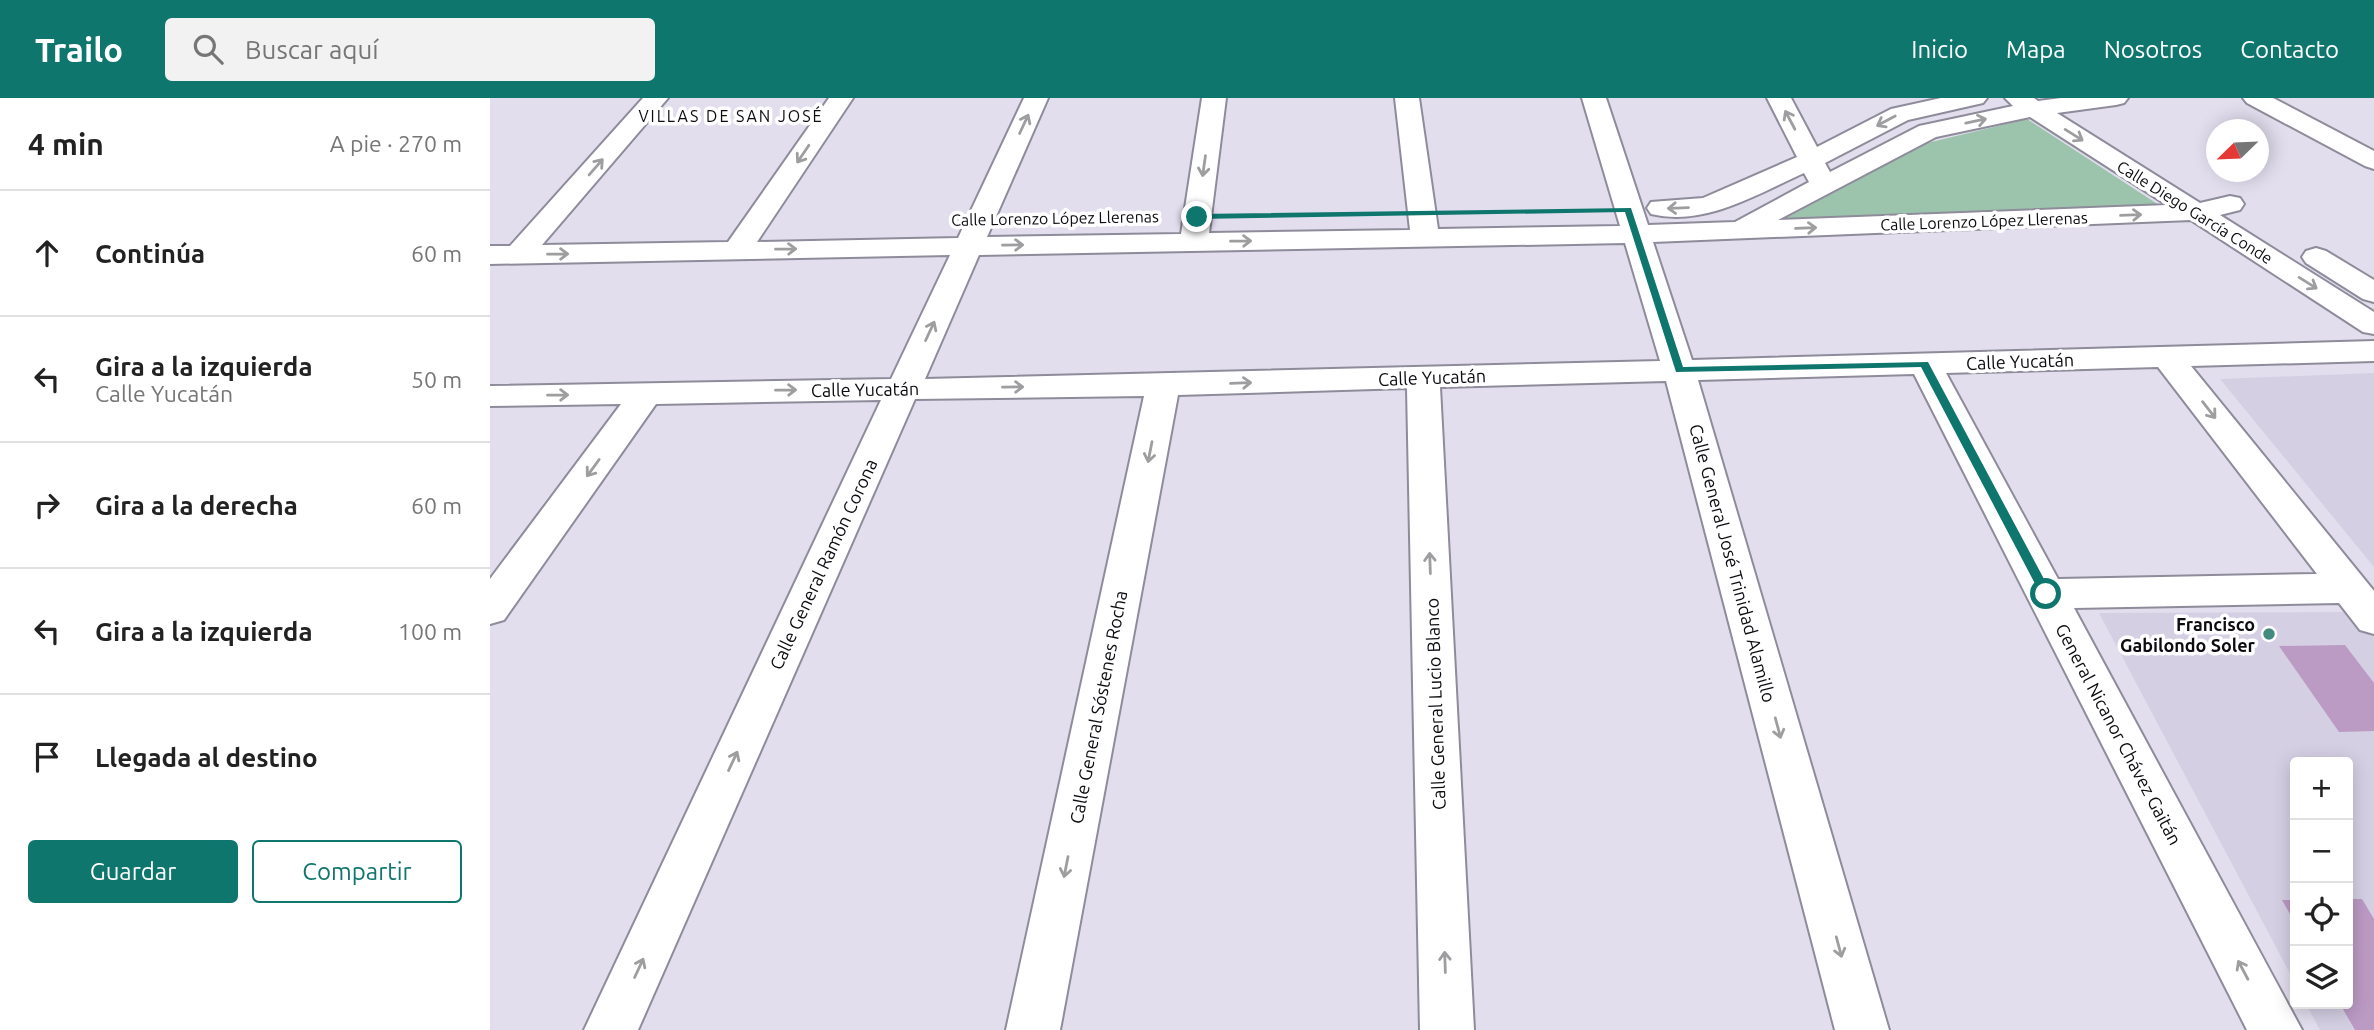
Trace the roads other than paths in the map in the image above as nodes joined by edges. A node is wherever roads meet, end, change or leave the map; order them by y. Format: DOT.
graph roads {
  1 [pos="656,98"];
  2 [pos="841,98"];
  3 [pos="1036,98"];
  4 [pos="1214,98"];
  5 [pos="1407,98"];
  6 [pos="1594,98"];
  7 [pos="1779,98"];
  8 [pos="1975,98"];
  9 [pos="2116,98"];
  10 [pos="2255,98"];
  11 [pos="2044,102"];
  12 [pos="1811,160"];
  13 [pos="2374,161"];
  14 [pos="1824,184"];
  15 [pos="2230,204"];
  16 [pos="2196,212"];
  17 [pos="1633,221"];
  18 [pos="978,225"];
  19 [pos="1187,225"];
  20 [pos="1424,226"];
  21 [pos="583,228"];
  22 [pos="490,229"];
  23 [pos="543,229"];
  24 [pos="751,230"];
  25 [pos="1738,231"];
  26 [pos="504,255"];
  27 [pos="2374,293"];
  28 [pos="2374,325"];
  29 [pos="2374,351"];
  30 [pos="2167,357"];
  31 [pos="1925,364"];
  32 [pos="1679,370"];
  33 [pos="1423,377"];
  34 [pos="1163,385"];
  35 [pos="904,388"];
  36 [pos="647,393"];
  37 [pos="490,396"];
  38 [pos="2350,588"];
  39 [pos="2046,594"];
  40 [pos="490,609"];
  41 [pos="2374,619"];
  42 [pos="611,1030"];
  43 [pos="1033,1030"];
  44 [pos="1447,1030"];
  45 [pos="1862,1030"];
  46 [pos="2275,1030"];
  23 -- 1 [label="street, one-way"];
  2 -- 24 [label="street, one-way"];
  18 -- 3 [label="street, Calle General Ramón Corona, one-way"];
  4 -- 19 [label="street, one-way"];
  5 -- 20 [label="street"];
  6 -- 17 [label="street, Calle General José Trinidad Alamillo"];
  12 -- 7 [label="street, one-way"];
  8 -- 12 [label="street, Calle Lorenzo López Llerenas, one-way"];
  9 -- 11 [label="street, Calle Lorenzo López Llerenas"];
  10 -- 13 [label="street"];
  14 -- 11 [label="street, Calle Lorenzo López Llerenas, one-way"];
  11 -- 15 [label="street, Calle Diego García Conde"];
  11 -- 16 [label="street, Calle Diego García Conde, one-way"];
  12 -- 14 [label="street"];
  12 -- 17 [label="street, Calle Lorenzo López Llerenas, one-way"];
  14 -- 25 [label="street, Calle Lorenzo López Llerenas"];
  15 -- 16 [label="street, Calle Lorenzo López Llerenas"];
  15 -- 27 [label="street, Calle Diego García Conde"];
  25 -- 16 [label="street, Calle Lorenzo López Llerenas, one-way"];
  16 -- 28 [label="street, Calle Diego García Conde, one-way"];
  17 -- 20 [label="street, Calle Lorenzo López Llerenas"];
  17 -- 25 [label="street, Calle Lorenzo López Llerenas"];
  17 -- 32 [label="street, Calle General José Trinidad Alamillo"];
  18 -- 19 [label="street, Calle Lorenzo López Llerenas, one-way"];
  24 -- 18 [label="street, Calle Lorenzo López Llerenas, one-way"];
  35 -- 18 [label="street, Calle General Ramón Corona, one-way"];
  19 -- 20 [label="street, Calle Lorenzo López Llerenas"];
  21 -- 23 [label="street"];
  22 -- 23 [label="street"];
  23 -- 26 [label="street"];
  26 -- 24 [label="street, Calle Lorenzo López Llerenas, one-way"];
  29 -- 30 [label="street, Calle Yucatán"];
  30 -- 31 [label="street, Calle Yucatán"];
  30 -- 38 [label="street, one-way"];
  31 -- 32 [label="street, Calle Yucatán"];
  31 -- 39 [label="street, General Nicanor Chávez Gaitán"];
  32 -- 33 [label="street, Calle Yucatán"];
  32 -- 45 [label="street, Calle General José Trinidad Alamillo, one-way"];
  34 -- 33 [label="street, Calle Yucatán, one-way"];
  44 -- 33 [label="street, Calle General Lucio Blanco, one-way"];
  35 -- 34 [label="street, Calle Yucatán, one-way"];
  34 -- 43 [label="street, Calle General Sóstenes Rocha, one-way"];
  36 -- 35 [label="street, Calle Yucatán, one-way"];
  42 -- 35 [label="street, Calle General Ramón Corona, one-way"];
  37 -- 36 [label="street, Calle Yucatán, one-way"];
  36 -- 40 [label="street, one-way"];
  38 -- 39 [label="street"];
  38 -- 41 [label="street"];
  46 -- 39 [label="street, General Nicanor Chávez Gaitán, one-way"];
}
